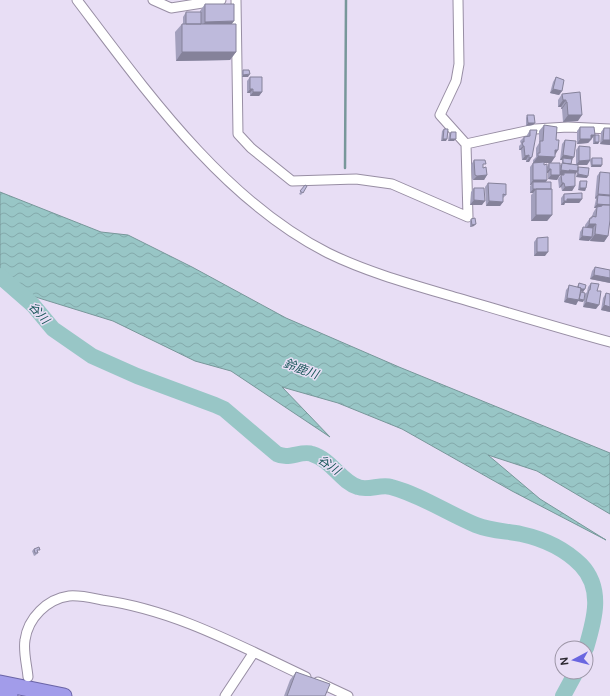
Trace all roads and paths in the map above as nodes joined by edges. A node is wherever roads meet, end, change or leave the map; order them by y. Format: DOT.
graph roads {
  1 [pos="77,0"];
  2 [pos="153,0"];
  3 [pos="221,0"];
  4 [pos="236,0"];
  5 [pos="458,0"];
  6 [pos="610,129"];
  7 [pos="466,144"];
  8 [pos="610,342"];
  9 [pos="254,652"];
  10 [pos="28,677"];
  11 [pos="3,692"];
  12 [pos="64,696"];
  13 [pos="225,696"];
  14 [pos="348,696"];
  1 -- 8 [label="street"];
  2 -- 3 [label="street"];
  4 -- 7 [label="street"];
  5 -- 7 [label="street"];
  6 -- 7 [label="street"];
  9 -- 10 [label="street"];
  9 -- 13 [label="street"];
  9 -- 14 [label="street"];
  11 -- 12 [label="highway"];
}
